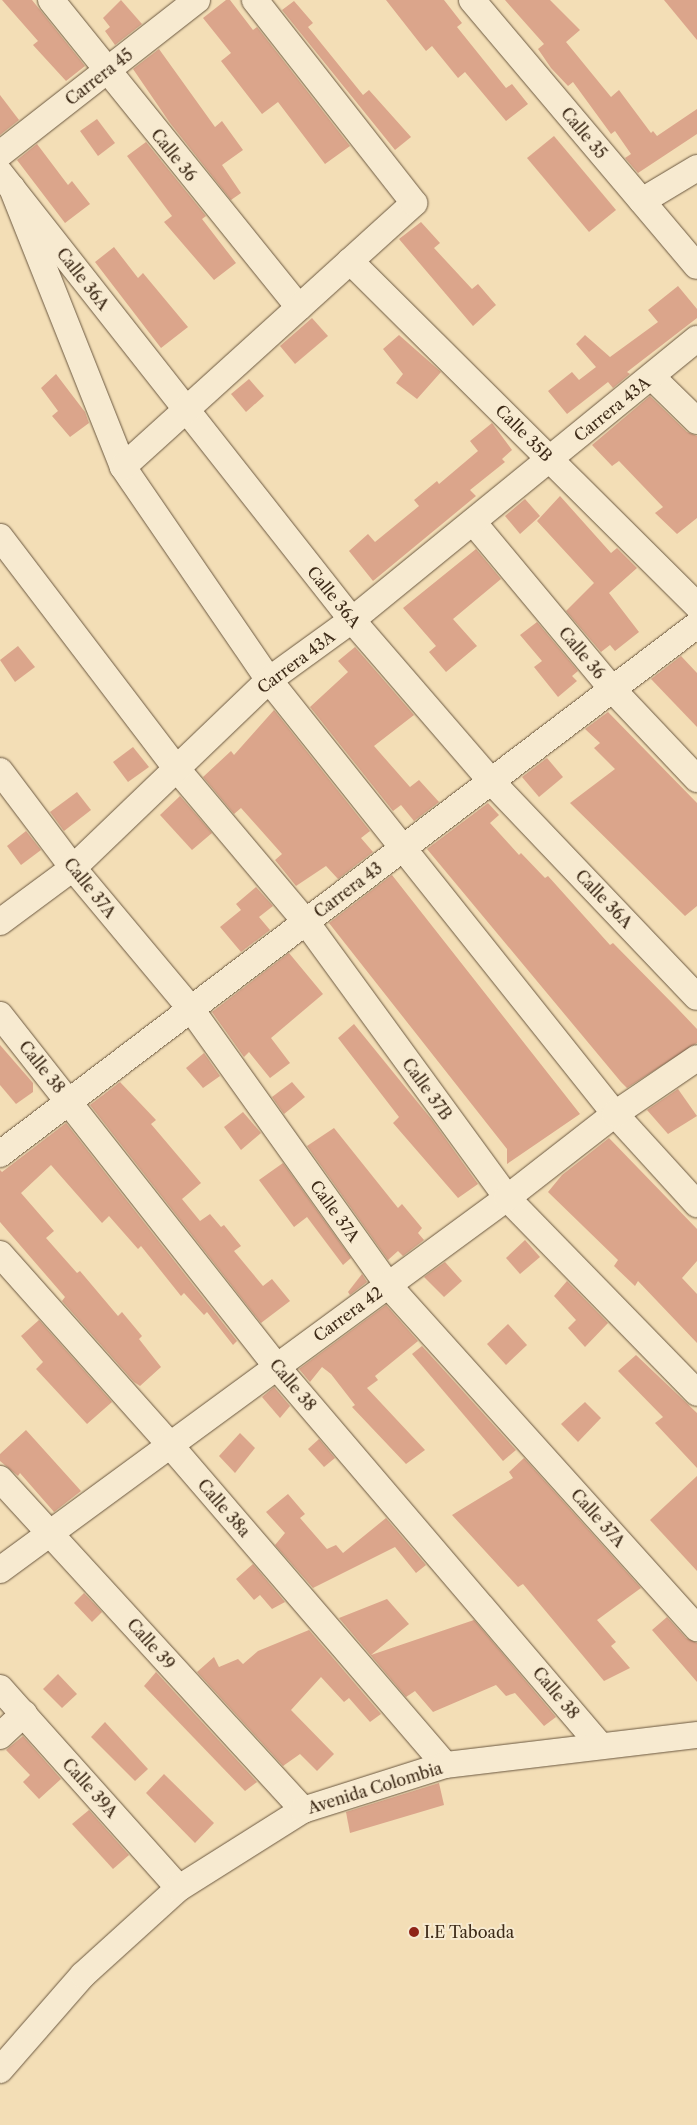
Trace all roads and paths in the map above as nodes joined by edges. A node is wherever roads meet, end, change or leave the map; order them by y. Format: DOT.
graph roads {
  1 [pos="51,0"];
  2 [pos="198,0"];
  3 [pos="255,0"];
  4 [pos="472,0"];
  5 [pos="106,71"];
  6 [pos="0,154"];
  7 [pos="697,168"];
  8 [pos="6,181"];
  9 [pos="642,201"];
  10 [pos="350,261"];
  11 [pos="697,266"];
  12 [pos="299,308"];
  13 [pos="697,339"];
  14 [pos="652,377"];
  15 [pos="186,410"];
  16 [pos="697,421"];
  17 [pos="550,459"];
  18 [pos="123,467"];
  19 [pos="473,522"];
  20 [pos="0,537"];
  21 [pos="697,606"];
  22 [pos="352,620"];
  23 [pos="697,625"];
  24 [pos="269,680"];
  25 [pos="612,689"];
  26 [pos="176,769"];
  27 [pos="0,771"];
  28 [pos="697,779"];
  29 [pos="491,781"];
  30 [pos="403,848"];
  31 [pos="73,868"];
  32 [pos="0,922"];
  33 [pos="306,922"];
  34 [pos="697,997"];
  35 [pos="191,1009"];
  36 [pos="0,1015"];
  37 [pos="697,1058"];
  38 [pos="70,1102"];
  39 [pos="615,1114"];
  40 [pos="0,1154"];
  41 [pos="507,1198"];
  42 [pos="697,1204"];
  43 [pos="0,1254"];
  44 [pos="388,1285"];
  45 [pos="276,1366"];
  46 [pos="697,1393"];
  47 [pos="170,1445"];
  48 [pos="0,1479"];
  49 [pos="51,1534"];
  50 [pos="0,1570"];
  51 [pos="697,1628"];
  52 [pos="0,1688"];
  53 [pos="24,1714"];
  54 [pos="697,1735"];
  55 [pos="0,1736"];
  56 [pos="600,1744"];
  57 [pos="445,1765"];
  58 [pos="302,1810"];
  59 [pos="179,1888"];
  60 [pos="0,2070"];
  1 -- 5 [label="street, Calle 36"];
  2 -- 5 [label="street, Carrera 45"];
  3 -- 10 [label="street"];
  4 -- 9 [label="street, Calle 35"];
  5 -- 6 [label="street, Carrera 45"];
  5 -- 12 [label="street, Calle 36"];
  7 -- 9 [label="street"];
  8 -- 15 [label="street, Calle 36A"];
  8 -- 18 [label="street"];
  9 -- 11 [label="street, Calle 35"];
  10 -- 12 [label="street"];
  10 -- 17 [label="street, Calle 35B"];
  12 -- 15 [label="street"];
  13 -- 14 [label="street, Carrera 43A"];
  14 -- 16 [label="street"];
  14 -- 17 [label="street, Carrera 43A"];
  15 -- 18 [label="street"];
  15 -- 22 [label="street, Calle 36A"];
  17 -- 19 [label="street, Carrera 43A"];
  17 -- 21 [label="street, Calle 35B"];
  18 -- 24 [label="street"];
  19 -- 22 [label="street, Carrera 43A"];
  19 -- 25 [label="street, Calle 36"];
  20 -- 26 [label="street, Calle 37B"];
  22 -- 24 [label="street, Carrera 43A"];
  22 -- 29 [label="street, Calle 36A"];
  23 -- 25 [label="street, Carrera 43"];
  24 -- 26 [label="street, Carrera 43A"];
  24 -- 30 [label="street"];
  25 -- 28 [label="street, Calle 36"];
  25 -- 29 [label="street, Carrera 43"];
  26 -- 31 [label="street, Carrera 43A"];
  26 -- 33 [label="street, Calle 37B"];
  27 -- 31 [label="street, Calle 37A"];
  29 -- 30 [label="street, Carrera 43"];
  29 -- 34 [label="street, Calle 36A"];
  30 -- 33 [label="street, Carrera 43"];
  30 -- 39 [label="street"];
  31 -- 32 [label="street, Carrera 43A"];
  31 -- 35 [label="street, Calle 37A"];
  33 -- 35 [label="street, Carrera 43"];
  33 -- 41 [label="street, Calle 37B"];
  35 -- 38 [label="street, Carrera 43"];
  35 -- 44 [label="street, Calle 37A"];
  36 -- 38 [label="street, Calle 38"];
  37 -- 39 [label="street, Carrera 42"];
  38 -- 40 [label="street, Carrera 43"];
  38 -- 45 [label="street, Calle 38"];
  39 -- 41 [label="street, Carrera 42"];
  39 -- 42 [label="street"];
  41 -- 44 [label="street, Carrera 42"];
  41 -- 46 [label="street, Calle 37B"];
  43 -- 47 [label="street, Calle 38a"];
  44 -- 45 [label="street, Carrera 42"];
  44 -- 51 [label="street, Calle 37A"];
  45 -- 47 [label="street, Carrera 42"];
  45 -- 56 [label="street, Calle 38"];
  47 -- 49 [label="street, Carrera 42"];
  47 -- 57 [label="street, Calle 38a"];
  48 -- 49 [label="street, Calle 39"];
  49 -- 50 [label="street, Carrera 42"];
  49 -- 58 [label="street, Calle 39"];
  52 -- 53 [label="street, Calle 39A"];
  53 -- 55 [label="street"];
  53 -- 59 [label="street, Calle 39A"];
  54 -- 56 [label="street, Avenida Colombia"];
  56 -- 57 [label="street, Avenida Colombia"];
  57 -- 58 [label="street, Avenida Colombia"];
  58 -- 59 [label="street, Avenida Colombia"];
  59 -- 60 [label="street, Avenida Colombia"];
}
